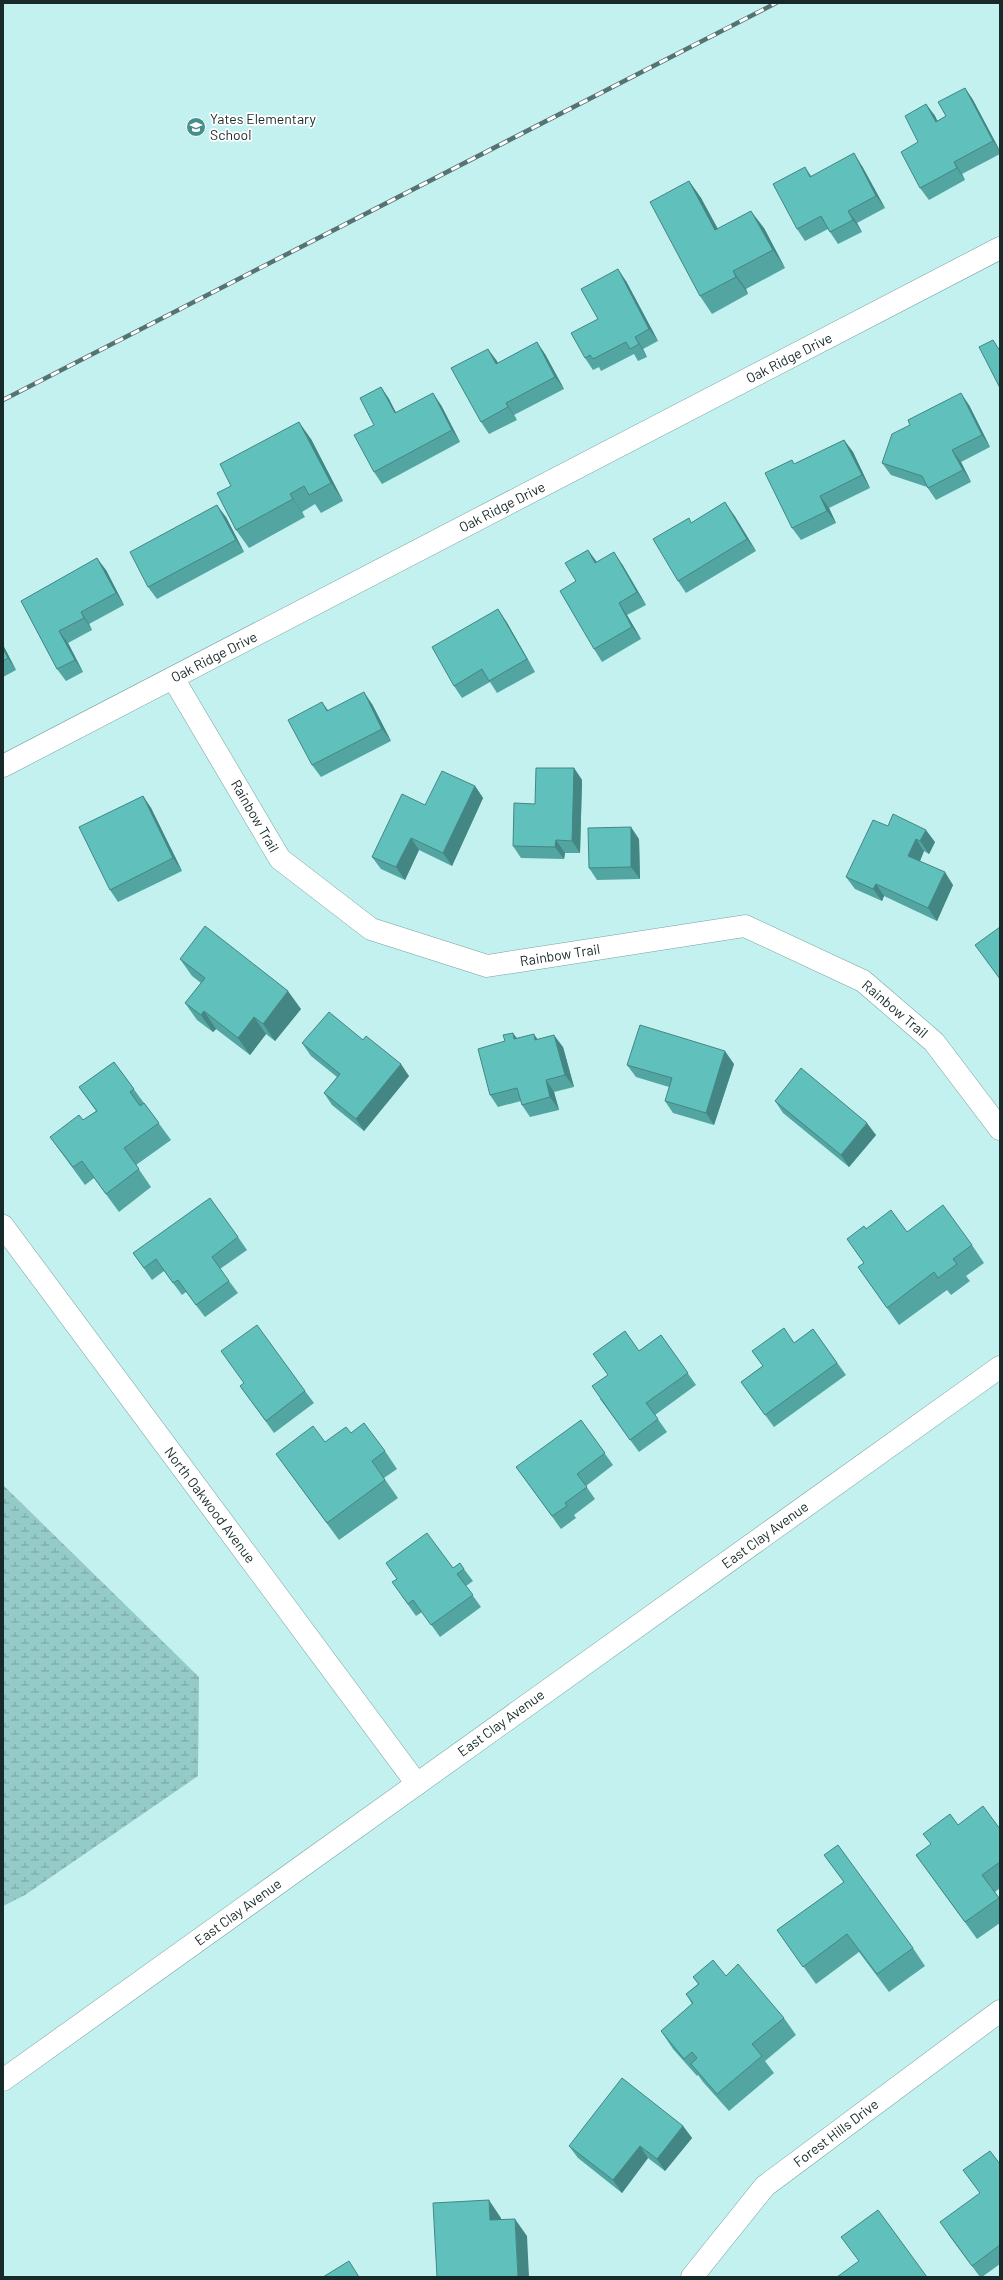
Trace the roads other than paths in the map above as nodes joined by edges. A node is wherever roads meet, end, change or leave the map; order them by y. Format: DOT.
graph roads {
  1 [pos="1000,248"];
  2 [pos="173,678"];
  3 [pos="3,766"];
  4 [pos="1000,1129"];
  5 [pos="3,1226"];
  6 [pos="1000,1367"];
  7 [pos="417,1784"];
  8 [pos="1000,2011"];
  9 [pos="3,2080"];
  10 [pos="692,2277"];
  1 -- 2 [label="street, Oak Ridge Drive"];
  2 -- 3 [label="street, Oak Ridge Drive"];
  2 -- 4 [label="street, Rainbow Trail"];
  5 -- 7 [label="street, North Oakwood Avenue"];
  6 -- 7 [label="street, East Clay Avenue"];
  7 -- 9 [label="street, East Clay Avenue"];
  8 -- 10 [label="street, Forest Hills Drive"];
}
